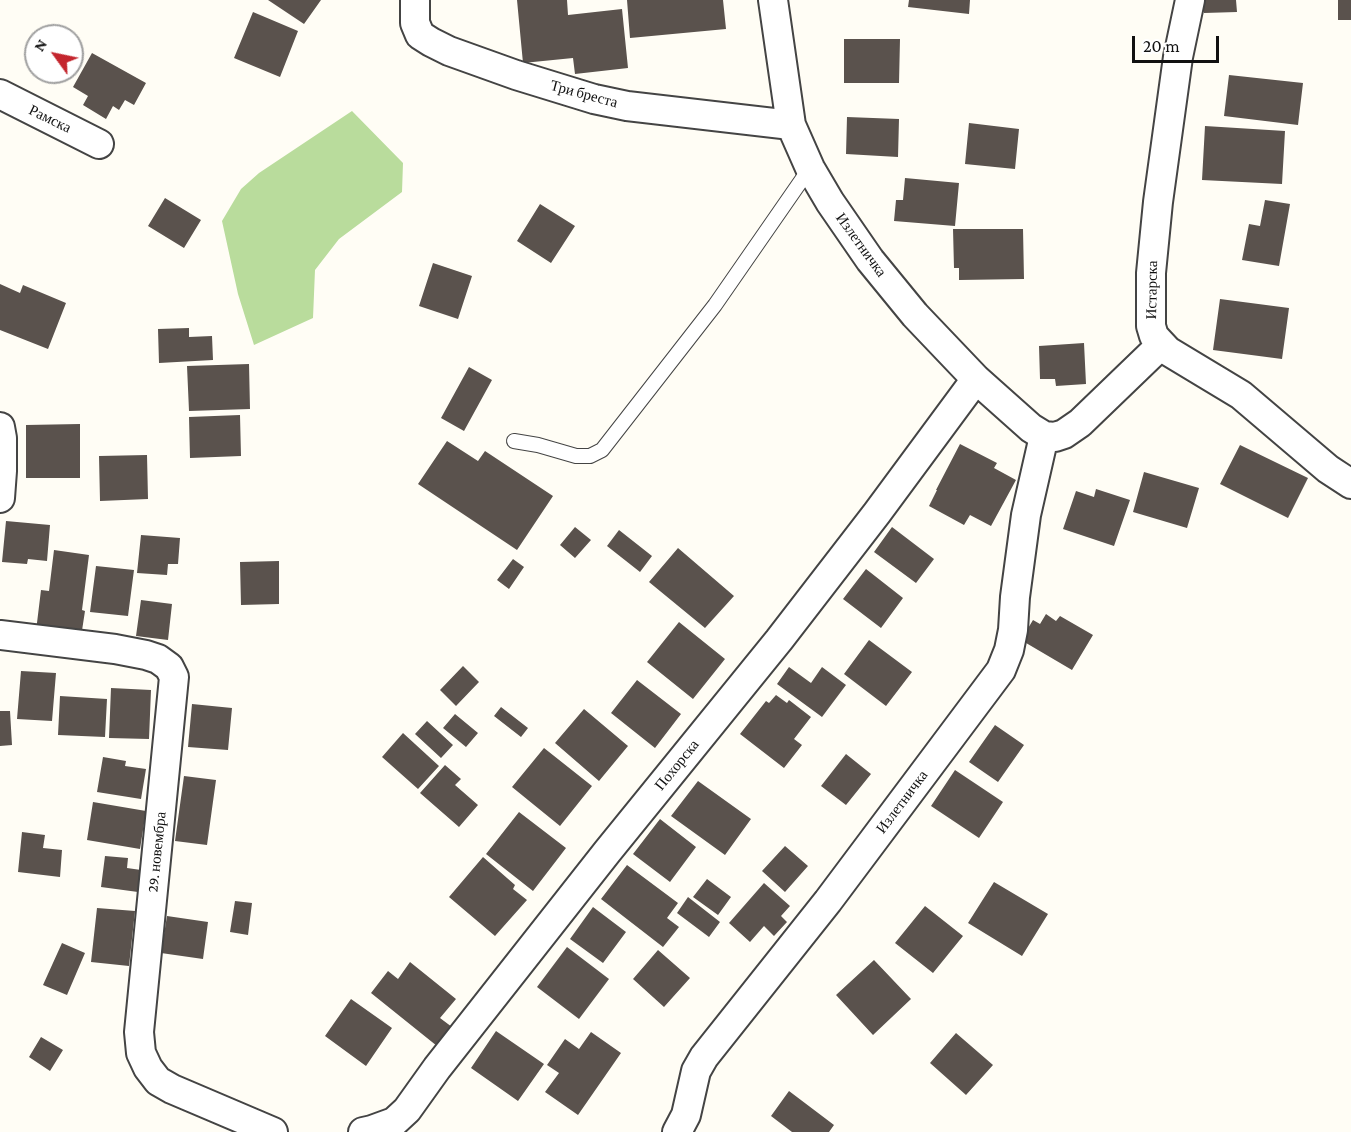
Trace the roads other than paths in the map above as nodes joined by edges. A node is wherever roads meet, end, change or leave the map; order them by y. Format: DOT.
graph roads {
  1 [pos="415,0"];
  2 [pos="773,0"];
  3 [pos="1190,0"];
  4 [pos="0,94"];
  5 [pos="791,125"];
  6 [pos="99,144"];
  7 [pos="810,168"];
  8 [pos="1161,345"];
  9 [pos="976,379"];
  10 [pos="0,427"];
  11 [pos="1044,436"];
  12 [pos="514,441"];
  13 [pos="1351,484"];
  14 [pos="0,498"];
  15 [pos="0,636"];
  16 [pos="393,1127"];
  17 [pos="273,1132"];
  18 [pos="363,1132"];
  19 [pos="677,1132"];
  1 -- 5 [label="street, Три бреста"];
  2 -- 5 [label="street, Излетничка"];
  3 -- 8 [label="street, Истарска"];
  4 -- 6 [label="street, Рамска"];
  5 -- 7 [label="street, Излетничка"];
  7 -- 9 [label="street, Излетничка"];
  7 -- 12 [label="lane"];
  8 -- 11 [label="street"];
  8 -- 13 [label="street"];
  9 -- 11 [label="street, Излетничка"];
  9 -- 16 [label="street, Похорска"];
  10 -- 14 [label="street"];
  11 -- 19 [label="street, Излетничка"];
  15 -- 17 [label="street, 29. новембра"];
  16 -- 18 [label="street, Похорска"];
}
